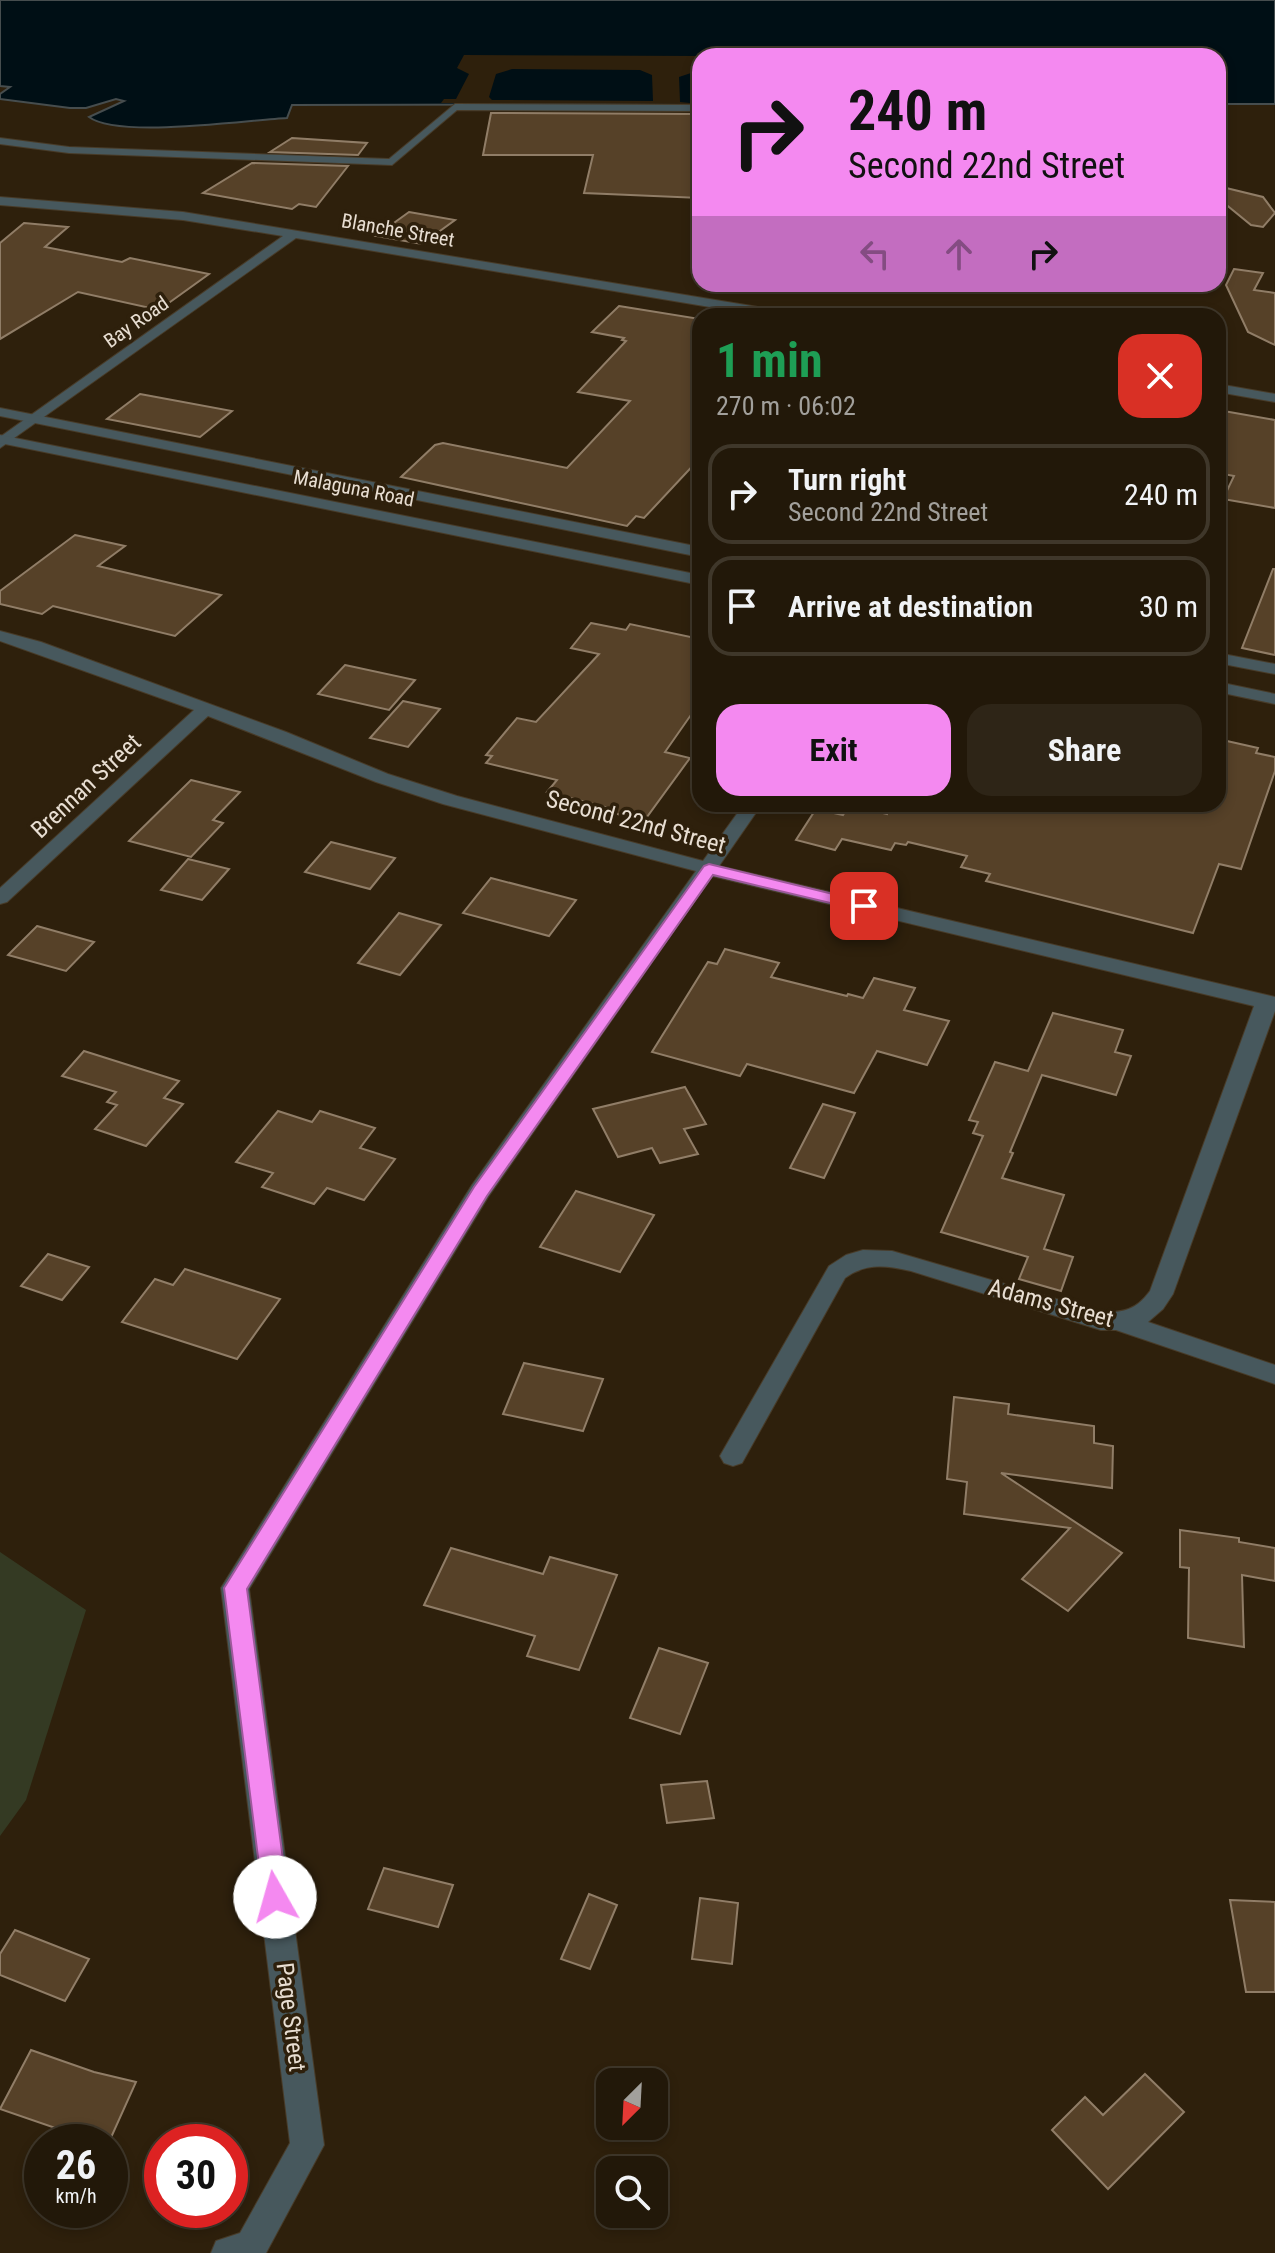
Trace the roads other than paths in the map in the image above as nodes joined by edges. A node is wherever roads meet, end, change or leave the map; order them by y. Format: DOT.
graph roads {
  1 [pos="692,108"];
  2 [pos="0,141"];
  3 [pos="0,201"];
  4 [pos="295,233"];
  5 [pos="740,308"];
  6 [pos="1226,389"];
  7 [pos="1275,398"];
  8 [pos="0,412"];
  9 [pos="34,419"];
  10 [pos="2,441"];
  11 [pos="692,550"];
  12 [pos="692,578"];
  13 [pos="0,636"];
  14 [pos="1226,660"];
  15 [pos="1275,669"];
  16 [pos="1226,689"];
  17 [pos="1275,699"];
  18 [pos="205,709"];
  19 [pos="748,812"];
  20 [pos="709,869"];
  21 [pos="0,898"];
  22 [pos="1270,1003"];
  23 [pos="1121,1322"];
  24 [pos="1275,1375"];
  25 [pos="733,1456"];
  26 [pos="228,2253"];
  1 -- 2 [label="lane"];
  3 -- 4 [label="street, Blanche Street"];
  4 -- 5 [label="street, Blanche Street"];
  4 -- 9 [label="street, Bay Road"];
  6 -- 7 [label="street"];
  8 -- 9 [label="street, Malaguna Road"];
  9 -- 10 [label="street, Bay Road"];
  9 -- 11 [label="street, Malaguna Road"];
  10 -- 12 [label="street, Malaguna Road"];
  13 -- 18 [label="street, Second 22nd Street"];
  14 -- 15 [label="street"];
  16 -- 17 [label="street"];
  18 -- 20 [label="street, Second 22nd Street"];
  18 -- 21 [label="street, Brennan Street"];
  19 -- 20 [label="street, Page Street"];
  20 -- 22 [label="street, Second 22nd Street"];
  20 -- 26 [label="street, Page Street"];
  22 -- 23 [label="street, Adams Street"];
  23 -- 24 [label="street"];
  23 -- 25 [label="street, Adams Street"];
}
